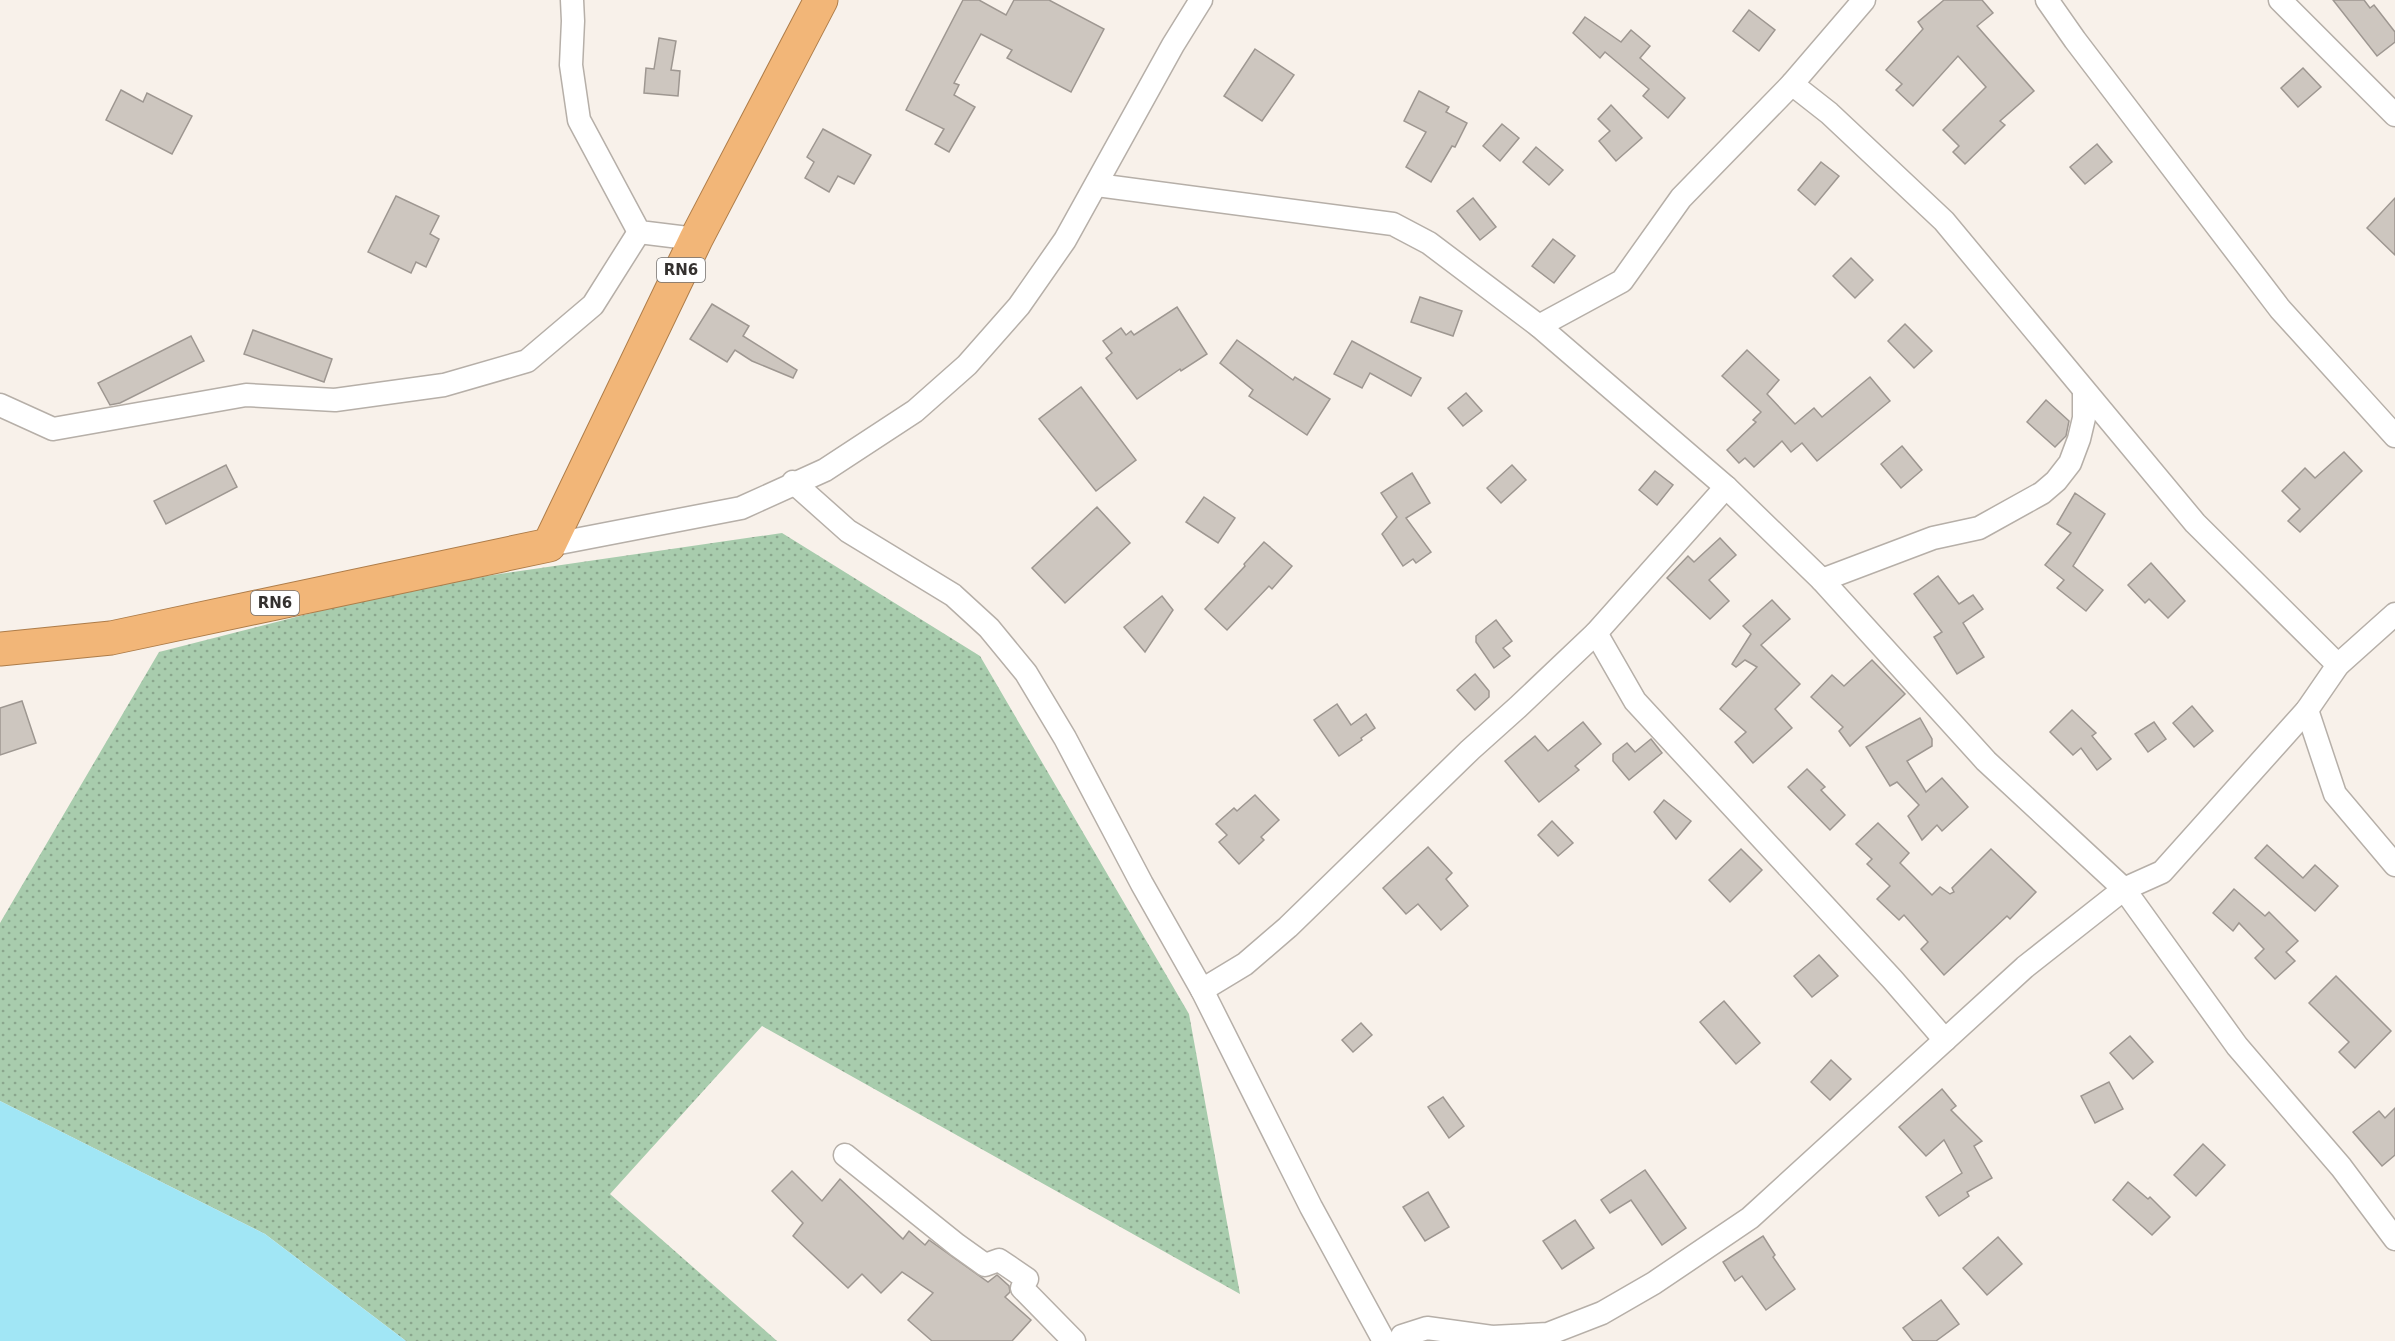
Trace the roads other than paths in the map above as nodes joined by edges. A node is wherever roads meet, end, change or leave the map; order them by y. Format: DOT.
graph roads {
  1 [pos="572,0"];
  2 [pos="821,0"];
  3 [pos="1202,0"];
  4 [pos="1864,0"];
  5 [pos="2047,0"];
  6 [pos="2280,0"];
  7 [pos="1792,84"];
  8 [pos="2395,115"];
  9 [pos="1097,185"];
  10 [pos="639,232"];
  11 [pos="696,239"];
  12 [pos="1539,326"];
  13 [pos="2084,392"];
  14 [pos="0,405"];
  15 [pos="2395,436"];
  16 [pos="793,482"];
  17 [pos="1726,487"];
  18 [pos="549,545"];
  19 [pos="1822,580"];
  20 [pos="2395,614"];
  21 [pos="1596,633"];
  22 [pos="0,649"];
  23 [pos="2338,665"];
  24 [pos="2307,710"];
  25 [pos="2395,865"];
  26 [pos="2124,889"];
  27 [pos="1202,990"];
  28 [pos="1945,1040"];
  29 [pos="845,1155"];
  30 [pos="2395,1239"];
  31 [pos="1397,1339"];
  32 [pos="1074,1341"];
  1 -- 10 [label="street"];
  2 -- 11 [label="highway, RN6"];
  3 -- 9 [label="street"];
  4 -- 7 [label="street"];
  5 -- 15 [label="street"];
  6 -- 8 [label="street"];
  7 -- 12 [label="street"];
  7 -- 13 [label="street"];
  9 -- 12 [label="street"];
  9 -- 16 [label="street"];
  10 -- 11 [label="street"];
  10 -- 14 [label="street"];
  11 -- 18 [label="highway, RN6"];
  12 -- 17 [label="street"];
  13 -- 19 [label="street"];
  13 -- 23 [label="street"];
  16 -- 18 [label="street"];
  16 -- 27 [label="street"];
  17 -- 19 [label="street"];
  17 -- 21 [label="street"];
  18 -- 22 [label="highway, RN6"];
  19 -- 26 [label="street"];
  20 -- 23 [label="street"];
  21 -- 27 [label="street"];
  21 -- 28 [label="street"];
  23 -- 24 [label="street"];
  24 -- 25 [label="street"];
  24 -- 26 [label="street"];
  26 -- 28 [label="street"];
  26 -- 30 [label="street"];
  27 -- 31 [label="street"];
  28 -- 31 [label="street"];
  29 -- 32 [label="street"];
}
